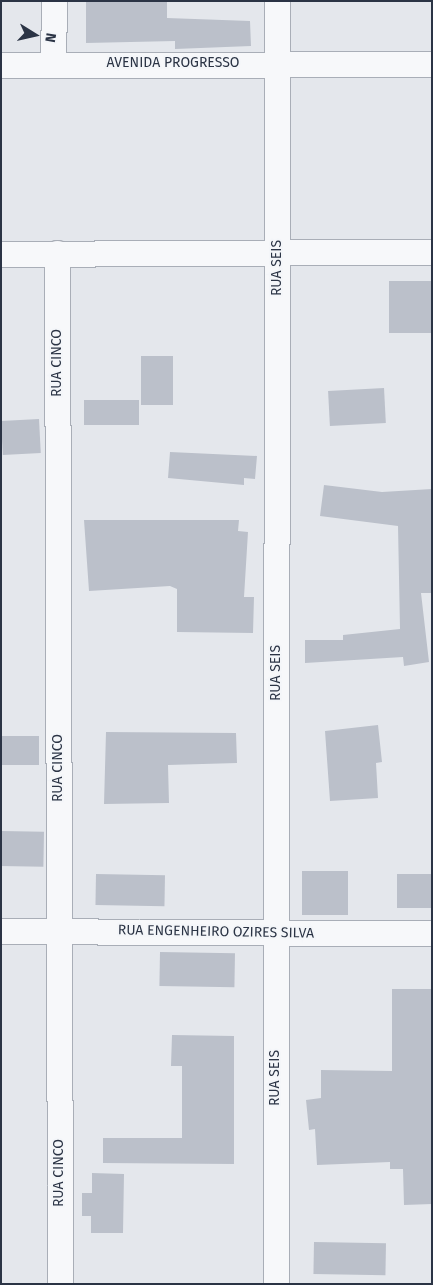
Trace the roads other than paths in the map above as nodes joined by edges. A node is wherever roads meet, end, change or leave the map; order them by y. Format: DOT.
graph roads {
  1 [pos="54,1"];
  2 [pos="277,1"];
  3 [pos="277,62"];
  4 [pos="1,64"];
  5 [pos="53,64"];
  6 [pos="432,64"];
  7 [pos="432,252"];
  8 [pos="57,253"];
  9 [pos="1,254"];
  10 [pos="278,254"];
  11 [pos="58,930"];
  12 [pos="1,931"];
  13 [pos="432,933"];
  14 [pos="274,934"];
  15 [pos="60,1284"];
  16 [pos="276,1284"];
  1 -- 5 [label="street"];
  2 -- 3 [label="street, RUA SEIS"];
  3 -- 5 [label="street, AVENIDA PROGRESSO"];
  3 -- 6 [label="street, AVENIDA PROGRESSO"];
  3 -- 10 [label="street, RUA SEIS"];
  4 -- 5 [label="street, AVENIDA PROGRESSO"];
  7 -- 10 [label="street"];
  8 -- 9 [label="street"];
  8 -- 10 [label="street"];
  8 -- 11 [label="street, RUA CINCO"];
  10 -- 14 [label="street, RUA SEIS"];
  11 -- 12 [label="street, RUA ENGENHEIRO OZIRES SILVA"];
  11 -- 14 [label="street, RUA ENGENHEIRO OZIRES SILVA"];
  11 -- 15 [label="street, RUA CINCO"];
  13 -- 14 [label="street, RUA ENGENHEIRO OZIRES SILVA"];
  14 -- 16 [label="street, RUA SEIS"];
}
